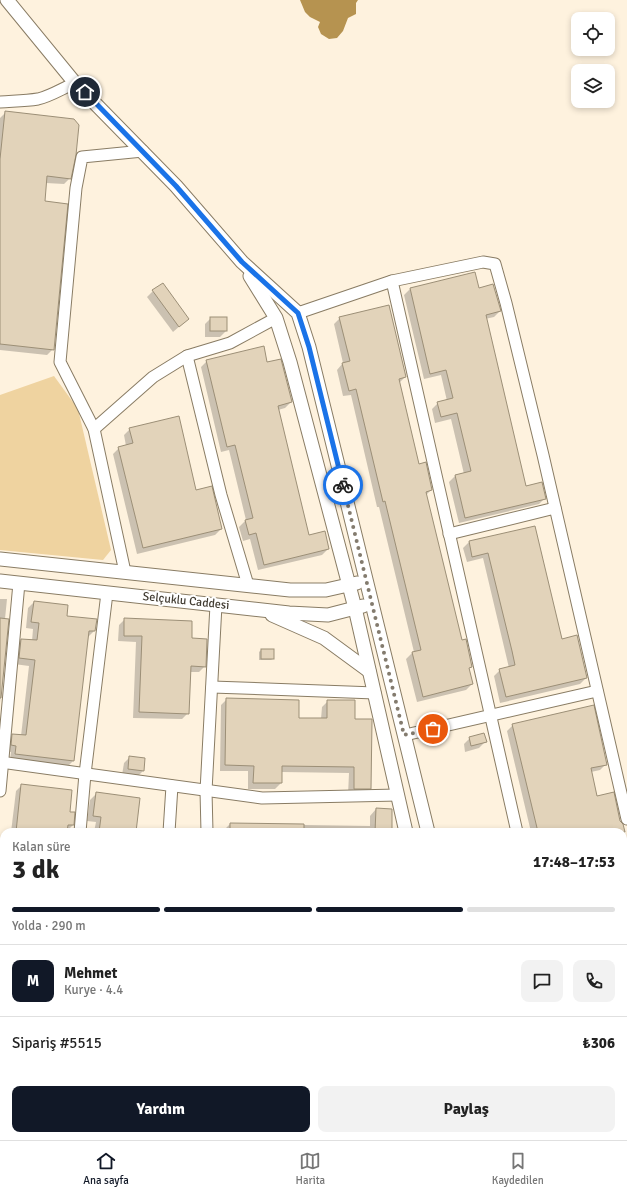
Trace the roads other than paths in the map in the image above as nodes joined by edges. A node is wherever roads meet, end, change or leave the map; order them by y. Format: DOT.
graph roads {
  1 [pos="7,0"];
  2 [pos="75,83"];
  3 [pos="0,102"];
  4 [pos="143,151"];
  5 [pos="242,262"];
  6 [pos="392,281"];
  7 [pos="298,313"];
  8 [pos="276,318"];
  9 [pos="187,356"];
  10 [pos="94,429"];
  11 [pos="555,508"];
  12 [pos="449,534"];
  13 [pos="0,559"];
  14 [pos="125,572"];
  15 [pos="0,581"];
  16 [pos="366,581"];
  17 [pos="19,583"];
  18 [pos="248,585"];
  19 [pos="349,586"];
  20 [pos="107,593"];
  21 [pos="372,604"];
  22 [pos="216,605"];
  23 [pos="355,608"];
  24 [pos="262,610"];
  25 [pos="369,671"];
  26 [pos="212,687"];
  27 [pos="597,690"];
  28 [pos="374,693"];
  29 [pos="490,716"];
  30 [pos="404,735"];
  31 [pos="2,763"];
  32 [pos="85,774"];
  33 [pos="172,786"];
  34 [pos="206,791"];
  35 [pos="0,792"];
  36 [pos="398,795"];
  37 [pos="627,818"];
  38 [pos="80,828"];
  39 [pos="169,828"];
  40 [pos="207,828"];
  41 [pos="405,828"];
  42 [pos="427,828"];
  43 [pos="516,828"];
  1 -- 2 [label="street"];
  2 -- 3 [label="street"];
  2 -- 4 [label="street"];
  4 -- 5 [label="street"];
  4 -- 10 [label="street"];
  5 -- 7 [label="street"];
  5 -- 8 [label="street"];
  6 -- 7 [label="street"];
  6 -- 11 [label="street"];
  6 -- 12 [label="street"];
  7 -- 16 [label="street"];
  8 -- 9 [label="street"];
  8 -- 19 [label="street"];
  9 -- 10 [label="street"];
  9 -- 18 [label="street"];
  10 -- 14 [label="street"];
  11 -- 12 [label="street"];
  11 -- 27 [label="street"];
  12 -- 29 [label="street"];
  13 -- 14 [label="street, Selçuklu Caddesi"];
  14 -- 18 [label="street, Selçuklu Caddesi"];
  15 -- 17 [label="street, Selçuklu Caddesi"];
  16 -- 19 [label="street, Selçuklu Caddesi"];
  16 -- 21 [label="street"];
  17 -- 20 [label="street, Selçuklu Caddesi"];
  17 -- 31 [label="street"];
  18 -- 19 [label="street, Selçuklu Caddesi"];
  19 -- 23 [label="street"];
  20 -- 22 [label="street, Selçuklu Caddesi"];
  20 -- 32 [label="street"];
  21 -- 23 [label="street, Selçuklu Caddesi"];
  21 -- 30 [label="street"];
  22 -- 24 [label="street, Selçuklu Caddesi"];
  22 -- 26 [label="street"];
  23 -- 24 [label="street, Selçuklu Caddesi"];
  23 -- 25 [label="street"];
  24 -- 25 [label="street"];
  25 -- 28 [label="street"];
  26 -- 28 [label="street"];
  26 -- 34 [label="street"];
  27 -- 29 [label="street"];
  27 -- 37 [label="street"];
  28 -- 36 [label="street"];
  29 -- 30 [label="street"];
  29 -- 43 [label="street"];
  30 -- 42 [label="street"];
  31 -- 32 [label="street"];
  31 -- 35 [label="street"];
  32 -- 33 [label="street"];
  32 -- 38 [label="street"];
  33 -- 34 [label="street"];
  33 -- 39 [label="street"];
  34 -- 36 [label="street"];
  34 -- 40 [label="street"];
  36 -- 41 [label="street"];
}
